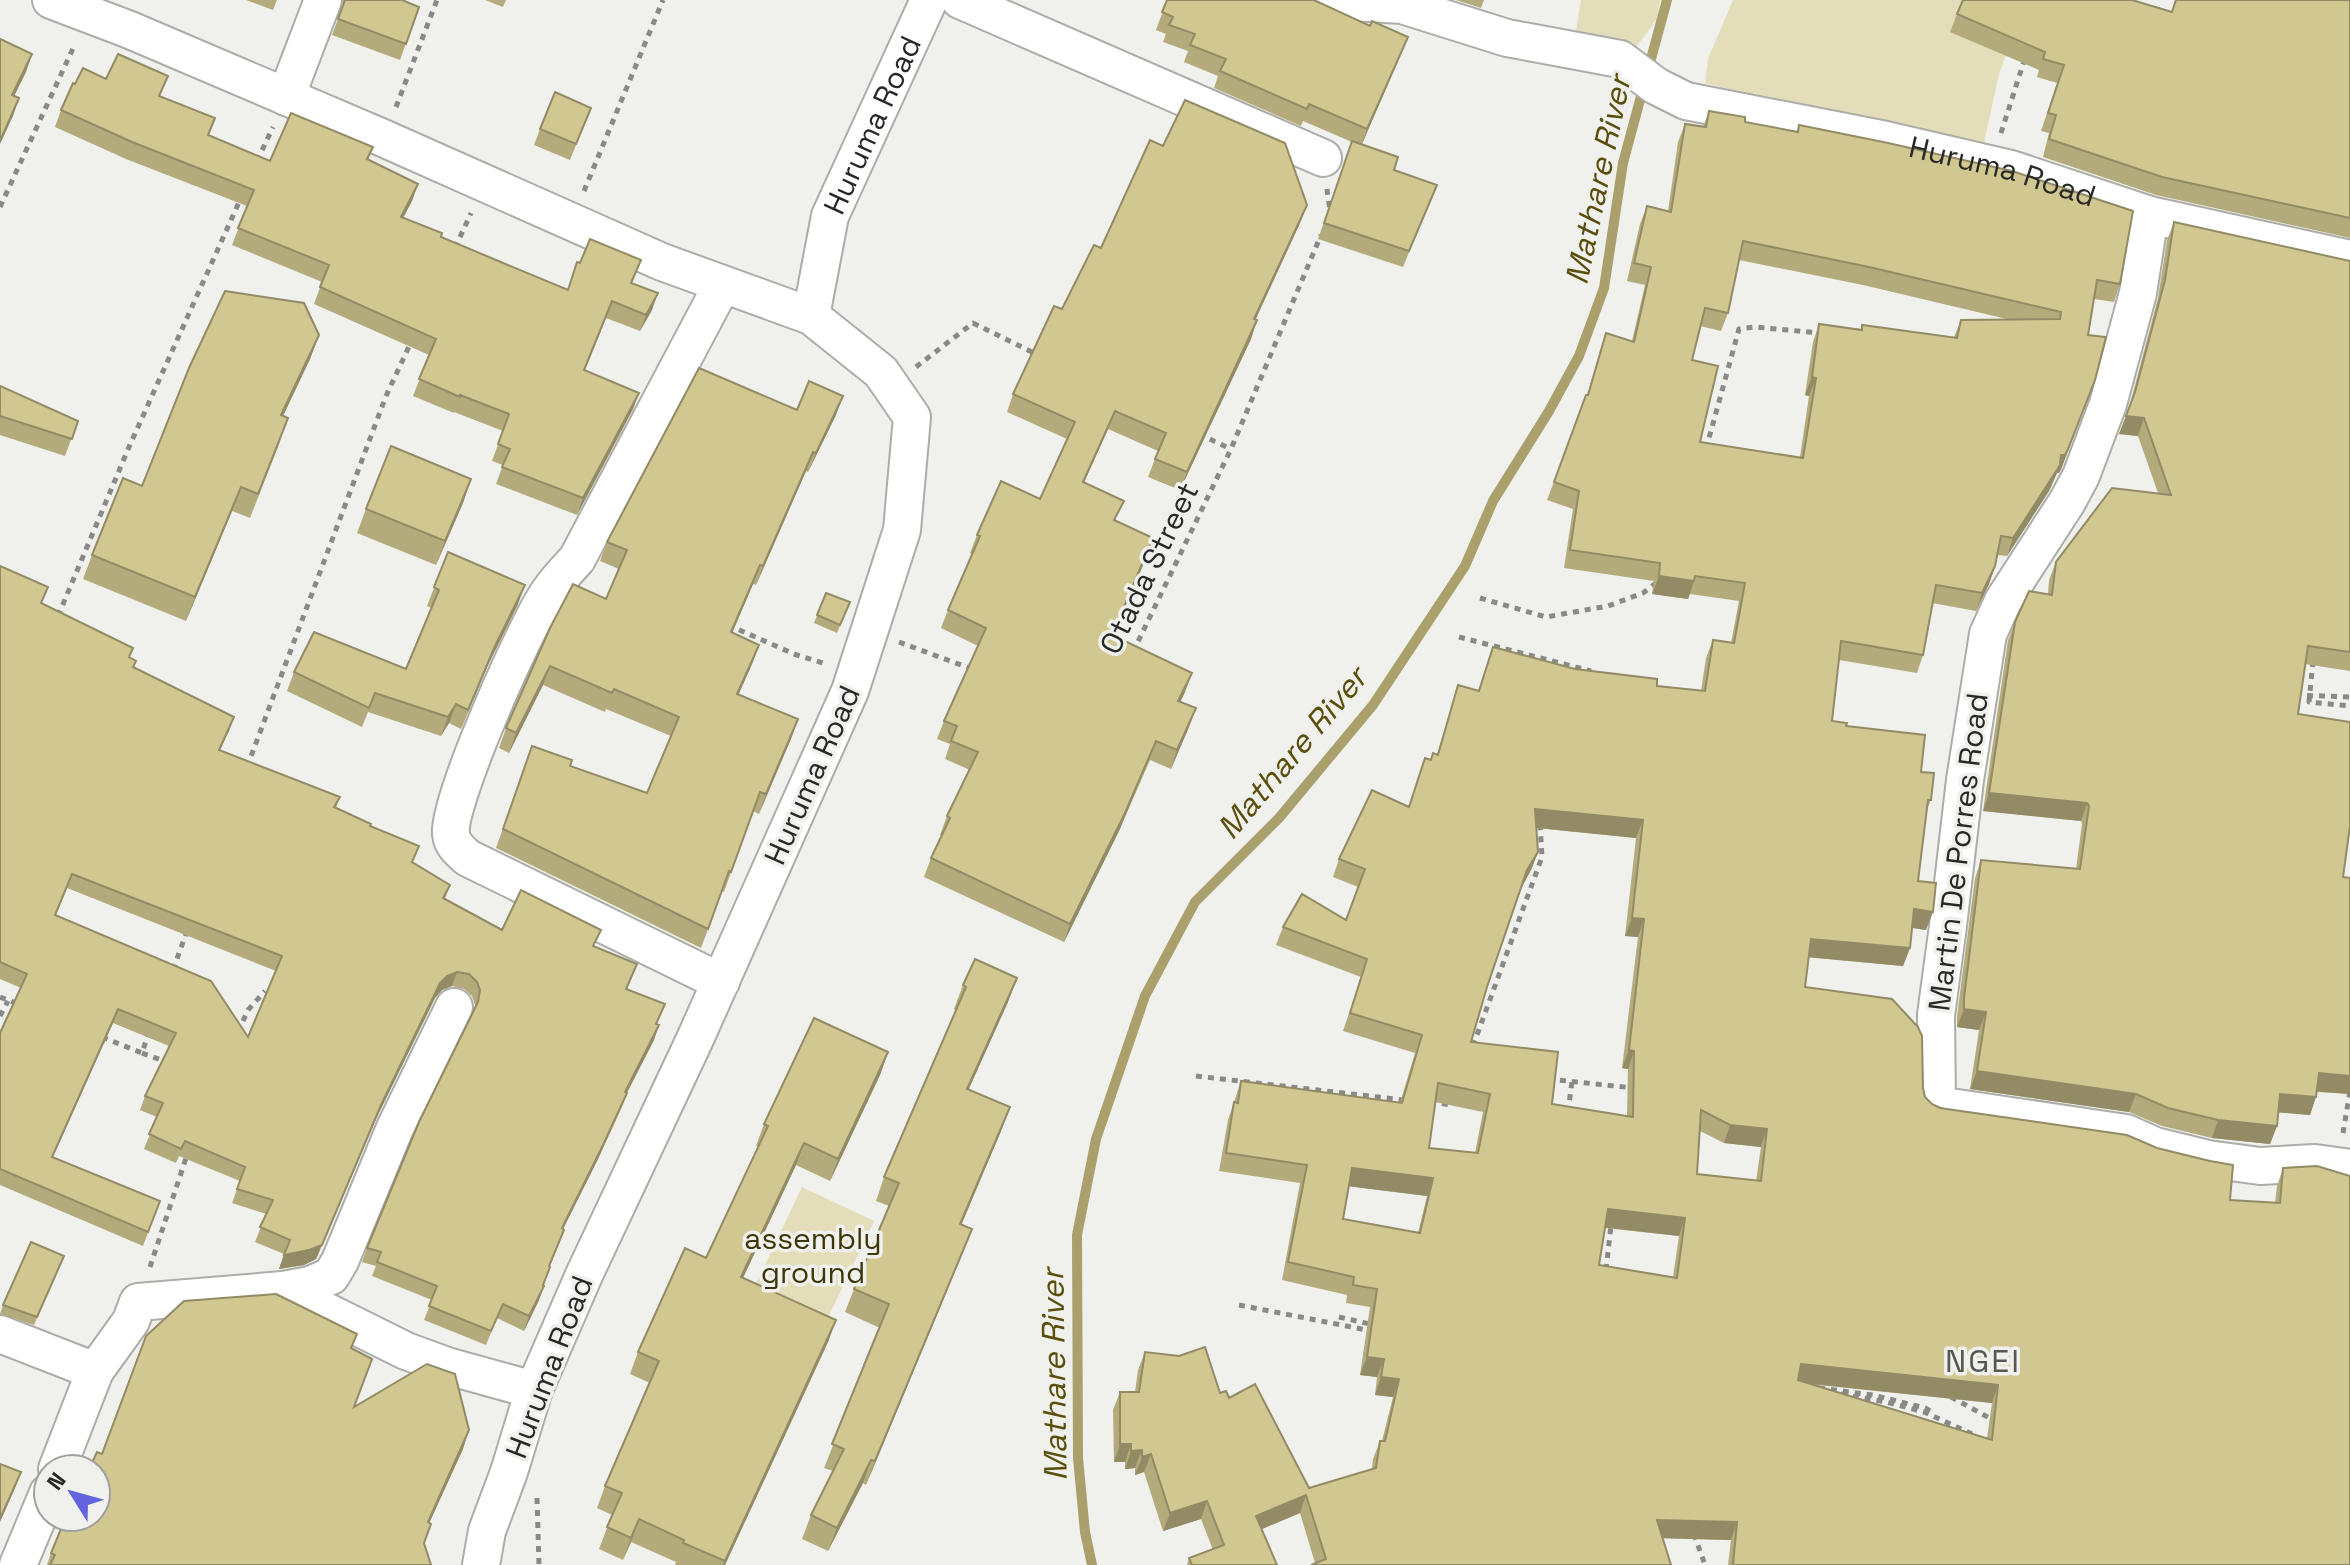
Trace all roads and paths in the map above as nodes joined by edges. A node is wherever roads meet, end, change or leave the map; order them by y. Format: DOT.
graph roads {
  1 [pos="51,0"];
  2 [pos="323,0"];
  3 [pos="437,0"];
  4 [pos="663,0"];
  5 [pos="929,0"];
  6 [pos="960,0"];
  7 [pos="1318,0"];
  8 [pos="89,15"];
  9 [pos="2025,57"];
  10 [pos="286,97"];
  11 [pos="383,138"];
  12 [pos="1323,158"];
  13 [pos="255,167"];
  14 [pos="1999,167"];
  15 [pos="486,184"];
  16 [pos="242,195"];
  17 [pos="0,207"];
  18 [pos="1330,214"];
  19 [pos="2150,215"];
  20 [pos="571,221"];
  21 [pos="1324,228"];
  22 [pos="452,255"];
  23 [pos="2350,259"];
  24 [pos="722,285"];
  25 [pos="811,316"];
  26 [pos="1831,334"];
  27 [pos="413,338"];
  28 [pos="1044,358"];
  29 [pos="893,390"];
  30 [pos="1188,428"];
  31 [pos="1231,449"];
  32 [pos="1704,459"];
  33 [pos="1667,575"];
  34 [pos="1480,598"];
  35 [pos="716,620"];
  36 [pos="55,622"];
  37 [pos="1459,637"];
  38 [pos="2314,650"];
  39 [pos="863,652"];
  40 [pos="1559,663"];
  41 [pos="1127,664"];
  42 [pos="972,669"];
  43 [pos="1603,675"];
  44 [pos="1555,677"];
  45 [pos="2281,695"];
  46 [pos="2310,696"];
  47 [pos="2350,697"];
  48 [pos="2350,706"];
  49 [pos="244,773"];
  50 [pos="1539,821"];
  51 [pos="188,928"];
  52 [pos="173,970"];
  53 [pos="721,982"];
  54 [pos="265,991"];
  55 [pos="0,997"];
  56 [pos="8,1001"];
  57 [pos="23,1006"];
  58 [pos="454,1007"];
  59 [pos="0,1016"];
  60 [pos="154,1020"];
  61 [pos="98,1036"];
  62 [pos="234,1041"];
  63 [pos="142,1053"];
  64 [pos="1469,1056"];
  65 [pos="171,1063"];
  66 [pos="1549,1065"];
  67 [pos="1196,1076"];
  68 [pos="1572,1081"];
  69 [pos="1644,1089"];
  70 [pos="1413,1100"];
  71 [pos="1428,1102"];
  72 [pos="1459,1106"];
  73 [pos="1567,1118"];
  74 [pos="188,1153"];
  75 [pos="2350,1168"];
  76 [pos="1612,1216"];
  77 [pos="1605,1280"];
  78 [pos="283,1290"];
  79 [pos="138,1302"];
  80 [pos="1239,1305"];
  81 [pos="1339,1317"];
  82 [pos="1377,1326"];
  83 [pos="0,1334"];
  84 [pos="1383,1334"];
  85 [pos="95,1371"];
  86 [pos="534,1390"];
  87 [pos="1950,1396"];
  88 [pos="1868,1398"];
  89 [pos="1886,1400"];
  90 [pos="1867,1414"];
  91 [pos="2003,1425"];
  92 [pos="1977,1437"];
  93 [pos="63,1453"];
  94 [pos="1692,1530"];
  95 [pos="32,1531"];
  96 [pos="18,1565"];
  97 [pos="481,1565"];
  98 [pos="1705,1565"];
  1 -- 8 [label="street"];
  2 -- 10 [label="street"];
  3 -- 11 [label="path"];
  4 -- 20 [label="path"];
  5 -- 25 [label="street, Huruma Road"];
  6 -- 12 [label="street"];
  7 -- 14 [label="street, Huruma Road"];
  8 -- 10 [label="street"];
  8 -- 17 [label="path"];
  9 -- 14 [label="path"];
  10 -- 11 [label="street"];
  10 -- 13 [label="path"];
  11 -- 15 [label="street"];
  12 -- 18 [label="path"];
  14 -- 19 [label="street, Huruma Road"];
  15 -- 20 [label="street"];
  15 -- 22 [label="path"];
  16 -- 36 [label="path"];
  19 -- 23 [label="street, Huruma Road"];
  19 -- 75 [label="street, Martin De Porres Road"];
  20 -- 24 [label="street"];
  21 -- 31 [label="path, Otada Street"];
  24 -- 25 [label="street"];
  24 -- 53 [label="street"];
  25 -- 29 [label="street, Huruma Road"];
  26 -- 32 [label="path"];
  27 -- 49 [label="path"];
  28 -- 29 [label="path"];
  29 -- 39 [label="street, Huruma Road"];
  30 -- 31 [label="path"];
  31 -- 41 [label="path, Otada Street"];
  33 -- 34 [label="path"];
  35 -- 39 [label="path"];
  37 -- 40 [label="path"];
  38 -- 46 [label="path"];
  39 -- 42 [label="path"];
  39 -- 53 [label="street, Huruma Road"];
  40 -- 43 [label="path"];
  40 -- 44 [label="path"];
  45 -- 46 [label="path"];
  46 -- 47 [label="path"];
  46 -- 48 [label="path"];
  50 -- 64 [label="path"];
  51 -- 52 [label="path"];
  53 -- 86 [label="street, Huruma Road"];
  54 -- 62 [label="path"];
  55 -- 56 [label="path"];
  56 -- 57 [label="path"];
  56 -- 59 [label="path"];
  58 -- 78 [label="street"];
  60 -- 63 [label="path"];
  61 -- 63 [label="path"];
  63 -- 65 [label="path"];
  66 -- 68 [label="path"];
  67 -- 70 [label="path"];
  68 -- 69 [label="path"];
  68 -- 73 [label="path"];
  71 -- 72 [label="path"];
  74 -- 79 [label="path"];
  76 -- 77 [label="path"];
  78 -- 79 [label="street"];
  78 -- 86 [label="street"];
  79 -- 85 [label="street"];
  80 -- 84 [label="path"];
  81 -- 82 [label="path"];
  83 -- 85 [label="street"];
  85 -- 93 [label="street"];
  86 -- 97 [label="street, Huruma Road"];
  87 -- 91 [label="path"];
  88 -- 89 [label="path"];
  88 -- 89 [label="path"];
  88 -- 90 [label="path"];
  89 -- 92 [label="path"];
  94 -- 98 [label="path"];
  95 -- 96 [label="street"];
}
